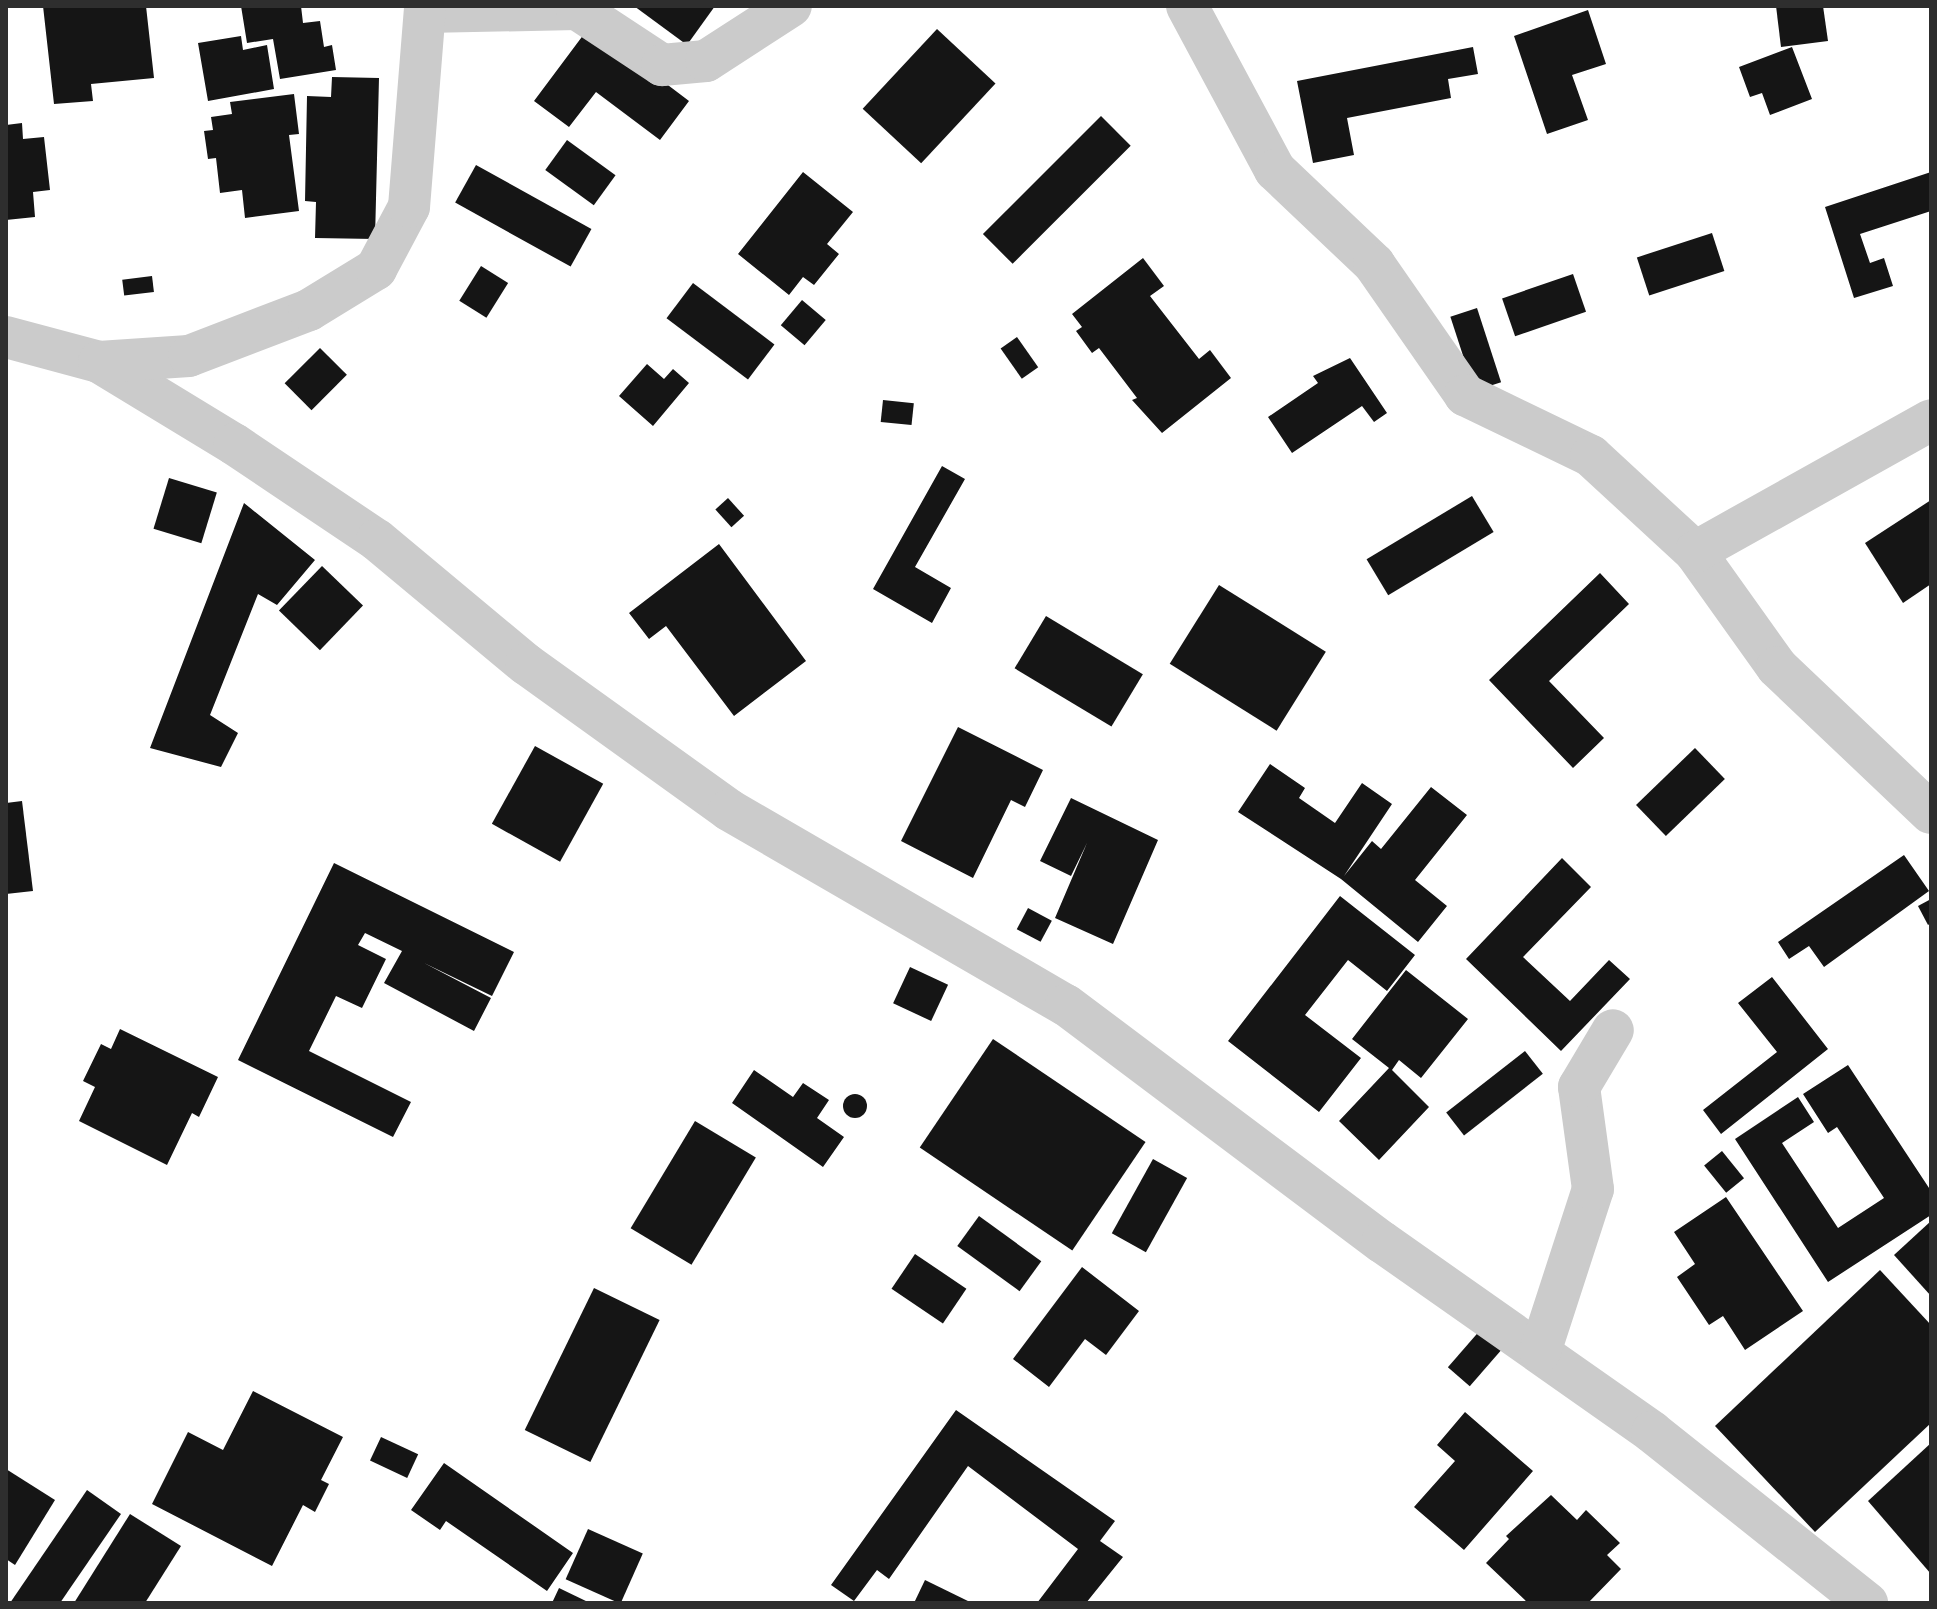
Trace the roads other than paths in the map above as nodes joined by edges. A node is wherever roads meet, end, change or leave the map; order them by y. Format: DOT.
graph roads {
  1 [pos="791,6"];
  2 [pos="1187,6"];
  3 [pos="425,9"];
  4 [pos="6,337"];
  5 [pos="99,362"];
  6 [pos="1931,420"];
  7 [pos="1695,552"];
  8 [pos="1931,813"];
  9 [pos="1613,1030"];
  10 [pos="1540,1352"];
  11 [pos="1867,1603"];
  1 -- 3 [label="street"];
  2 -- 7 [label="street"];
  3 -- 5 [label="street"];
  4 -- 5 [label="street"];
  5 -- 10 [label="street"];
  6 -- 7 [label="street"];
  7 -- 8 [label="street"];
  9 -- 10 [label="street"];
  10 -- 11 [label="street"];
}
